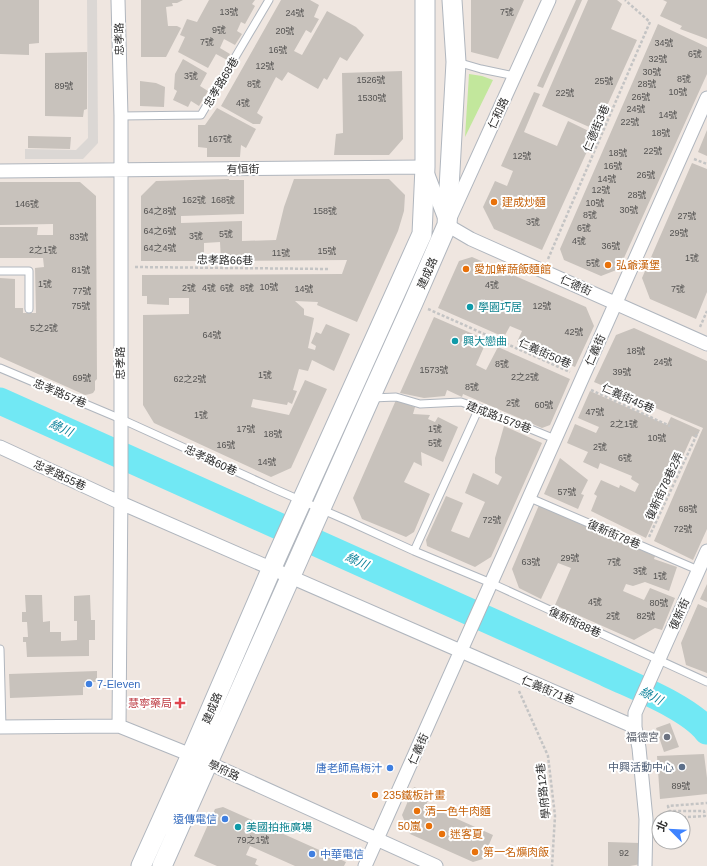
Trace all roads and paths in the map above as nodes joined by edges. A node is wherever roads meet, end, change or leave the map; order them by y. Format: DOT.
graph roads {
  1 [pos="118,0"];
  2 [pos="269,0"];
  3 [pos="425,0"];
  4 [pos="452,0"];
  5 [pos="549,0"];
  6 [pos="625,0"];
  7 [pos="456,62"];
  8 [pos="515,76"];
  9 [pos="707,98"];
  10 [pos="121,116"];
  11 [pos="425,167"];
  12 [pos="0,171"];
  13 [pos="121,171"];
  14 [pos="447,225"];
  15 [pos="120,266"];
  16 [pos="330,269"];
  17 [pos="543,270"];
  18 [pos="0,271"];
  19 [pos="414,303"];
  20 [pos="616,303"];
  21 [pos="29,309"];
  22 [pos="707,344"];
  23 [pos="0,368"];
  24 [pos="581,382"];
  25 [pos="370,398"];
  26 [pos="479,408"];
  27 [pos="121,419"];
  28 [pos="670,426"];
  29 [pos="698,432"];
  30 [pos="555,439"];
  31 [pos="0,447"];
  32 [pos="530,498"];
  33 [pos="121,503"];
  34 [pos="298,509"];
  35 [pos="317,517"];
  36 [pos="644,547"];
  37 [pos="414,551"];
  38 [pos="707,551"];
  39 [pos="272,568"];
  40 [pos="698,570"];
  41 [pos="291,576"];
  42 [pos="491,583"];
  43 [pos="0,649"];
  44 [pos="462,652"];
  45 [pos="658,660"];
  46 [pos="512,674"];
  47 [pos="707,682"];
  48 [pos="119,726"];
  49 [pos="1,727"];
  50 [pos="635,727"];
  51 [pos="200,759"];
  52 [pos="707,803"];
  53 [pos="669,810"];
  54 [pos="691,811"];
  55 [pos="691,817"];
  56 [pos="377,840"];
  57 [pos="141,866"];
  58 [pos="162,866"];
  59 [pos="366,866"];
  60 [pos="436,866"];
  61 [pos="552,866"];
  62 [pos="645,866"];
  1 -- 10 [label="street, 忠孝路"];
  2 -- 10 [label="lane, 忠孝路68巷"];
  3 -- 11 [label="street, 建成路"];
  4 -- 7 [label="street, 建成路"];
  5 -- 8 [label="street, 仁和路"];
  6 -- 17 [label="path, 仁德街3巷"];
  7 -- 8 [label="lane"];
  7 -- 14 [label="street, 建成路"];
  8 -- 14 [label="street, 仁和路"];
  9 -- 20 [label="street, 仁義街"];
  10 -- 13 [label="street, 忠孝路"];
  11 -- 13 [label="street, 有恒街"];
  11 -- 14 [label="street"];
  11 -- 34 [label="street, 建成路"];
  12 -- 13 [label="street, 有恒街"];
  13 -- 15 [label="street, 忠孝路"];
  14 -- 17 [label="street, 仁德街"];
  14 -- 19 [label="street, 建成路"];
  15 -- 16 [label="path, 忠孝路66巷"];
  15 -- 27 [label="street, 忠孝路"];
  17 -- 20 [label="street, 仁德街"];
  18 -- 21 [label="lane"];
  19 -- 24 [label="path, 仁義街50巷"];
  19 -- 25 [label="street, 建成路"];
  20 -- 22 [label="street, 仁德街"];
  20 -- 24 [label="street, 仁義街"];
  23 -- 27 [label="lane, 忠孝路57巷"];
  24 -- 28 [label="path, 仁義街45巷"];
  24 -- 30 [label="street, 仁義街"];
  25 -- 26 [label="lane, 建成路1579巷"];
  25 -- 35 [label="street, 建成路"];
  26 -- 30 [label="lane, 建成路1579巷"];
  26 -- 37 [label="lane"];
  27 -- 33 [label="street, 忠孝路"];
  27 -- 34 [label="lane, 忠孝路60巷"];
  29 -- 36 [label="path, 復新街78巷2弄"];
  30 -- 32 [label="street, 仁義街"];
  31 -- 33 [label="street, 忠孝路55巷"];
  32 -- 36 [label="lane, 復新街78巷"];
  32 -- 42 [label="street, 仁義街"];
  33 -- 39 [label="street"];
  33 -- 48 [label="street, 忠孝路"];
  34 -- 35 [label="lane, 忠孝路60巷"];
  34 -- 39 [label="street, 建成路"];
  35 -- 37 [label="lane, 忠孝路60巷"];
  35 -- 41 [label="street, 建成路"];
  36 -- 40 [label="lane, 復新街78巷"];
  37 -- 42 [label="lane, 復新街88巷"];
  38 -- 40 [label="street, 復新街"];
  39 -- 41 [label="street"];
  39 -- 51 [label="street, 建成路"];
  40 -- 45 [label="street, 復新街"];
  41 -- 44 [label="street, 仁義街71巷"];
  41 -- 51 [label="street, 建成路"];
  42 -- 44 [label="street, 仁義街"];
  42 -- 45 [label="lane, 復新街88巷"];
  43 -- 49 [label="lane"];
  44 -- 46 [label="street, 仁義街71巷"];
  44 -- 56 [label="street, 仁義街"];
  45 -- 47 [label="lane, 復新街88巷"];
  45 -- 50 [label="street, 復新街"];
  46 -- 50 [label="street, 仁義街71巷"];
  46 -- 61 [label="path, 學府路12巷"];
  48 -- 49 [label="street, 學府路"];
  48 -- 51 [label="street, 學府路"];
  50 -- 62 [label="street"];
  51 -- 56 [label="street, 學府路"];
  51 -- 57 [label="street, 建成路"];
  51 -- 58 [label="street, 建成路"];
  52 -- 53 [label="path"];
  54 -- 55 [label="path"];
  56 -- 59 [label="street, 仁義街"];
  56 -- 60 [label="street, 學府路"];
}
